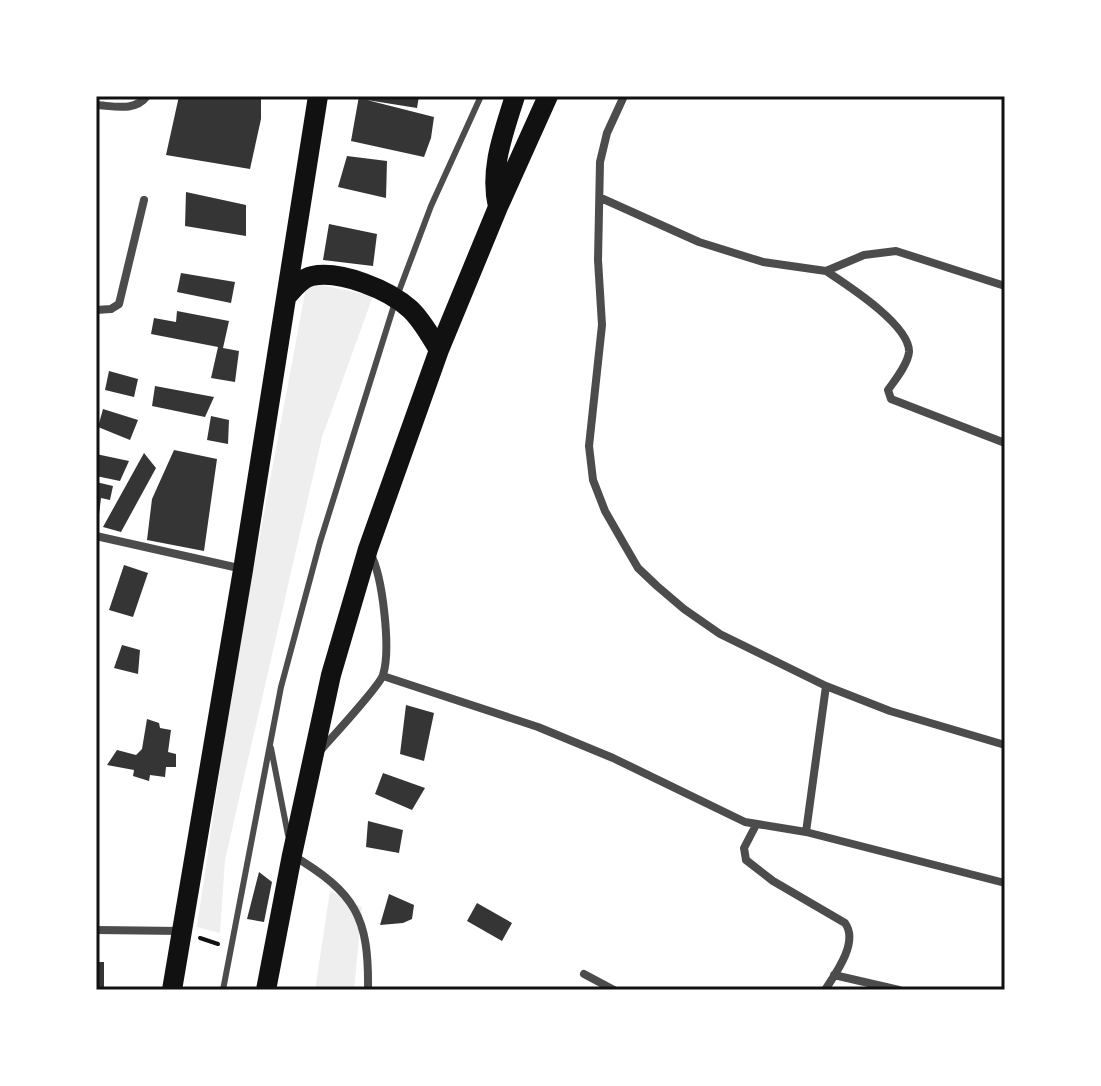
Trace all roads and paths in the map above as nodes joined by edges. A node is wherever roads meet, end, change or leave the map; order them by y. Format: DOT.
graph roads {
  1 [pos="147,96"];
  2 [pos="318,96"];
  3 [pos="481,96"];
  4 [pos="515,96"];
  5 [pos="548,96"];
  6 [pos="624,96"];
  7 [pos="96,105"];
  8 [pos="601,198"];
  9 [pos="144,200"];
  10 [pos="498,207"];
  11 [pos="826,271"];
  12 [pos="1005,286"];
  13 [pos="288,295"];
  14 [pos="396,299"];
  15 [pos="96,310"];
  16 [pos="439,350"];
  17 [pos="1005,443"];
  18 [pos="96,536"];
  19 [pos="368,549"];
  20 [pos="243,570"];
  21 [pos="383,676"];
  22 [pos="826,686"];
  23 [pos="270,744"];
  24 [pos="1005,745"];
  25 [pos="313,760"];
  26 [pos="756,825"];
  27 [pos="806,832"];
  28 [pos="292,855"];
  29 [pos="1005,883"];
  30 [pos="96,930"];
  31 [pos="183,931"];
  32 [pos="584,974"];
  33 [pos="834,975"];
  34 [pos="171,990"];
  35 [pos="223,990"];
  36 [pos="266,990"];
  37 [pos="368,990"];
  38 [pos="614,990"];
  39 [pos="825,990"];
  40 [pos="899,990"];
  1 -- 7 [label="street"];
  2 -- 13 [label="highway"];
  3 -- 14 [label="lane"];
  4 -- 10 [label="highway"];
  5 -- 10 [label="highway"];
  6 -- 8 [label="street"];
  8 -- 11 [label="street"];
  8 -- 22 [label="street"];
  9 -- 15 [label="street"];
  10 -- 16 [label="highway"];
  11 -- 12 [label="street"];
  11 -- 17 [label="street"];
  13 -- 14 [label="highway"];
  13 -- 20 [label="highway"];
  14 -- 16 [label="highway"];
  14 -- 23 [label="lane"];
  16 -- 19 [label="highway"];
  18 -- 20 [label="street"];
  19 -- 21 [label="street"];
  19 -- 25 [label="highway"];
  20 -- 31 [label="highway"];
  21 -- 25 [label="street"];
  21 -- 26 [label="street"];
  22 -- 24 [label="street"];
  22 -- 27 [label="street"];
  23 -- 28 [label="lane"];
  23 -- 35 [label="lane"];
  25 -- 28 [label="highway"];
  26 -- 27 [label="street"];
  26 -- 33 [label="street"];
  27 -- 29 [label="street"];
  28 -- 36 [label="highway"];
  28 -- 37 [label="street"];
  30 -- 31 [label="street"];
  31 -- 34 [label="highway"];
  32 -- 38 [label="street"];
  33 -- 39 [label="street"];
  33 -- 40 [label="street"];
}
